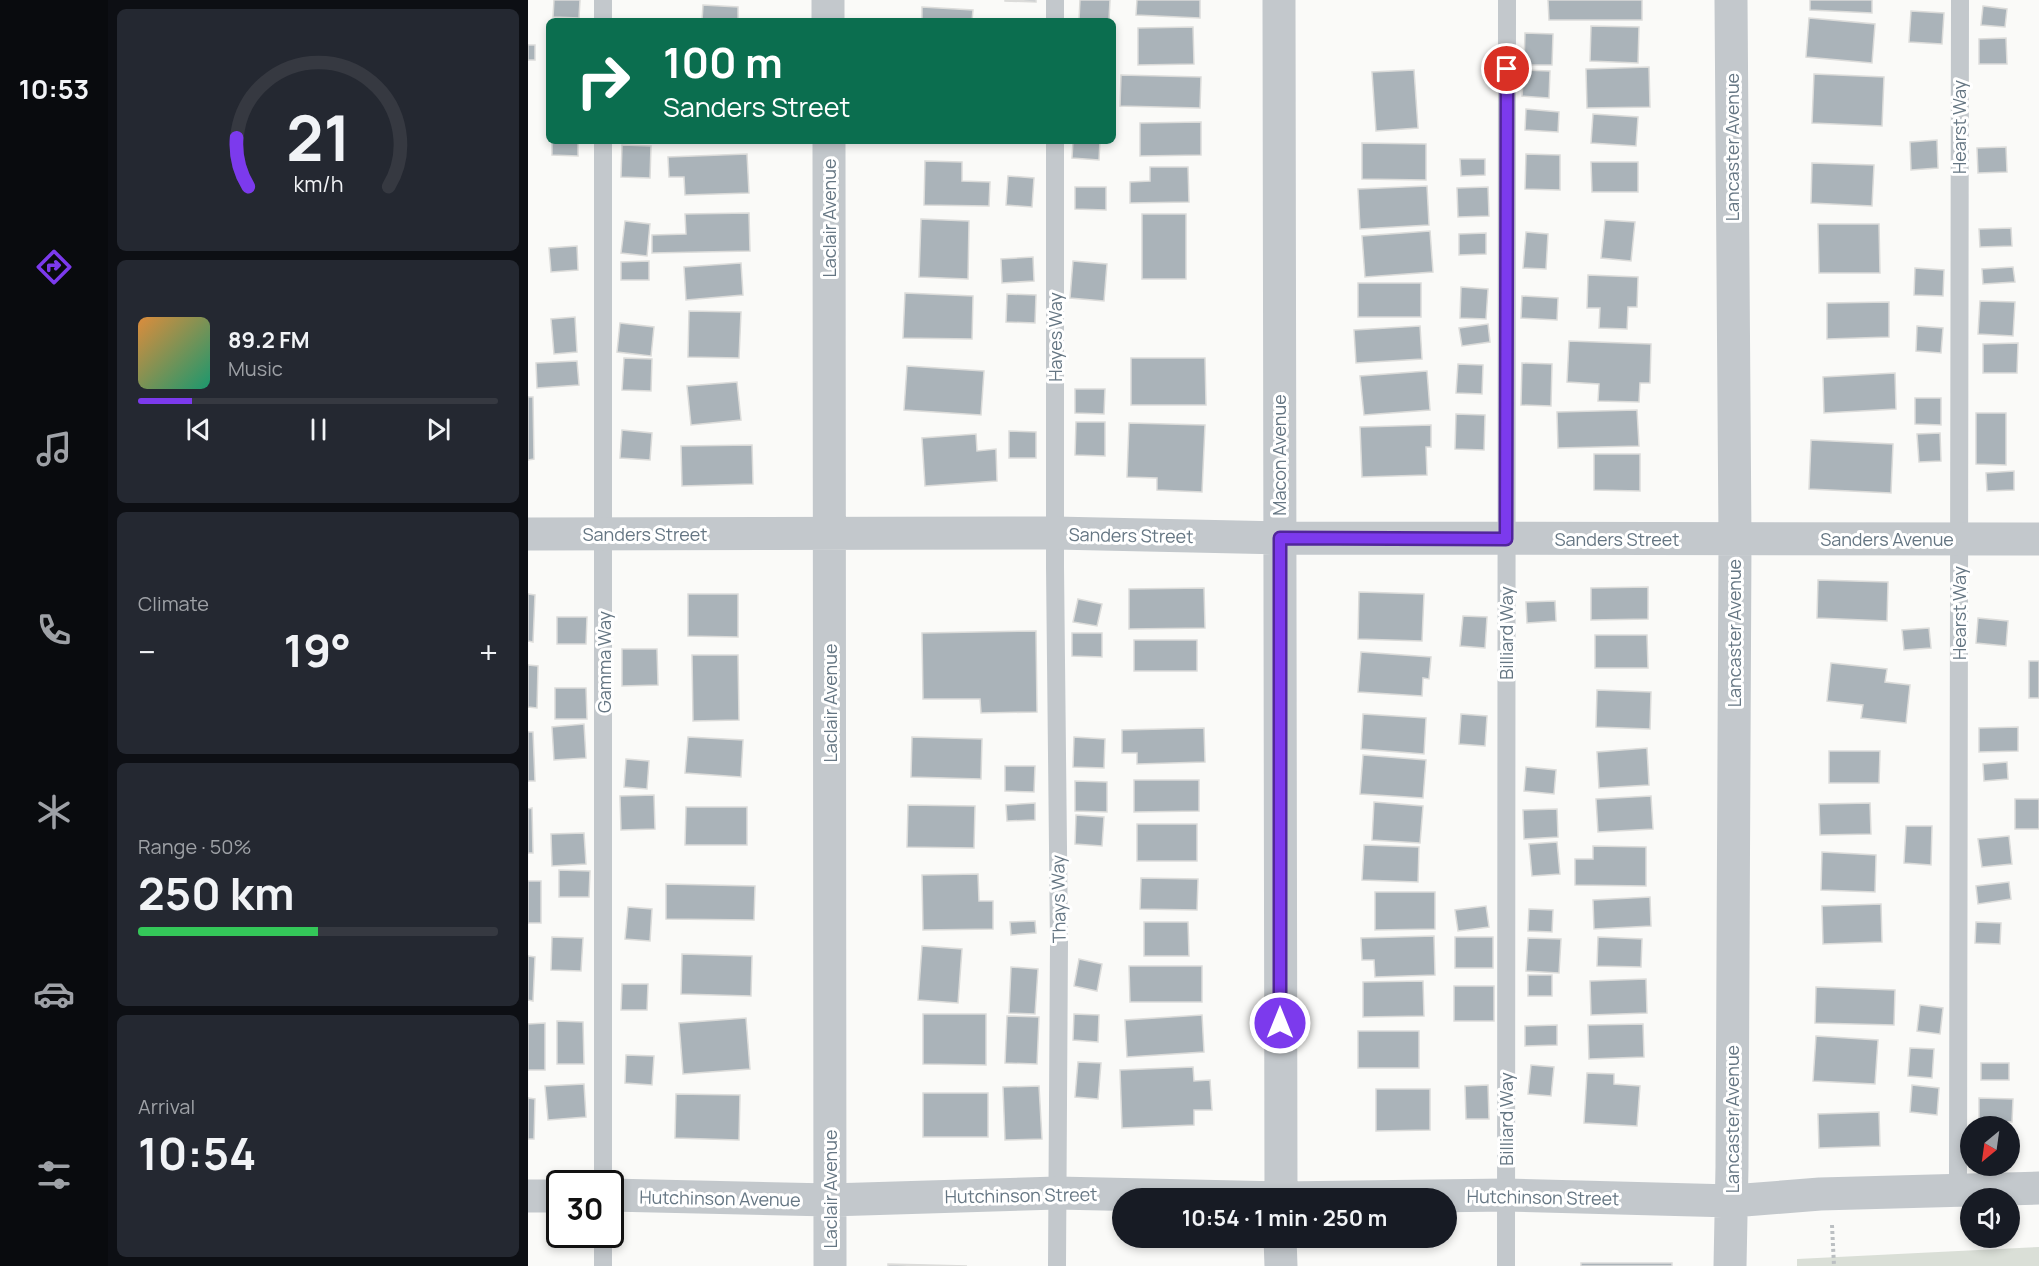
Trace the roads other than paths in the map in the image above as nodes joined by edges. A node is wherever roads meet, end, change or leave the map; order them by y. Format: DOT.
graph roads {
  1 [pos="603,0"];
  2 [pos="828,0"];
  3 [pos="1055,0"];
  4 [pos="1279,0"];
  5 [pos="1507,0"];
  6 [pos="1731,0"];
  7 [pos="1960,0"];
  8 [pos="603,18"];
  9 [pos="828,18"];
  10 [pos="1055,18"];
  11 [pos="603,144"];
  12 [pos="829,144"];
  13 [pos="1055,144"];
  14 [pos="604,533"];
  15 [pos="1054,533"];
  16 [pos="528,534"];
  17 [pos="831,535"];
  18 [pos="1280,538"];
  19 [pos="1506,539"];
  20 [pos="2039,539"];
  21 [pos="1735,540"];
  22 [pos="1959,540"];
  23 [pos="603,1170"];
  24 [pos="1281,1188"];
  25 [pos="2039,1188"];
  26 [pos="1958,1190"];
  27 [pos="1057,1193"];
  28 [pos="1112,1194"];
  29 [pos="1506,1195"];
  30 [pos="528,1196"];
  31 [pos="546,1196"];
  32 [pos="624,1196"];
  33 [pos="1457,1196"];
  34 [pos="830,1200"];
  35 [pos="1732,1201"];
  36 [pos="603,1248"];
  37 [pos="1280,1248"];
  38 [pos="603,1266"];
  39 [pos="830,1266"];
  40 [pos="1057,1266"];
  41 [pos="1281,1266"];
  42 [pos="1506,1266"];
  43 [pos="1730,1266"];
  1 -- 8 [label="lane"];
  2 -- 9 [label="street"];
  3 -- 10 [label="lane"];
  4 -- 18 [label="street, Macon Avenue"];
  5 -- 19 [label="lane, Billiard Way"];
  6 -- 21 [label="street, Lancaster Avenue"];
  7 -- 22 [label="lane, Hearst Way"];
  11 -- 14 [label="lane, Gamma Way"];
  12 -- 17 [label="street, Laclair Avenue"];
  13 -- 15 [label="lane, Hayes Way"];
  14 -- 16 [label="street, Sanders Street"];
  14 -- 17 [label="street, Sanders Street"];
  14 -- 23 [label="lane, Gamma Way"];
  15 -- 17 [label="street, Sanders Street"];
  15 -- 18 [label="street, Sanders Street"];
  15 -- 27 [label="lane, Thays Way"];
  17 -- 34 [label="street, Laclair Avenue"];
  18 -- 19 [label="street, Sanders Street"];
  18 -- 24 [label="street, Macon Avenue"];
  19 -- 21 [label="street, Sanders Street"];
  19 -- 29 [label="lane, Billiard Way"];
  20 -- 22 [label="street, Sanders Avenue"];
  21 -- 22 [label="street, Sanders Avenue"];
  21 -- 35 [label="street, Lancaster Avenue"];
  22 -- 26 [label="lane, Hearst Way"];
  25 -- 26 [label="street, Hutchinson Street"];
  26 -- 35 [label="street, Hutchinson Street"];
  27 -- 28 [label="street, Hutchinson Street"];
  27 -- 34 [label="street, Hutchinson Street"];
  27 -- 40 [label="lane, Thays Way"];
  29 -- 33 [label="street, Hutchinson Street"];
  29 -- 35 [label="street, Hutchinson Street"];
  29 -- 42 [label="lane, Billiard Way"];
  30 -- 31 [label="street"];
  32 -- 34 [label="street, Hutchinson Avenue"];
  34 -- 39 [label="street, Laclair Avenue"];
  35 -- 43 [label="street, Lancaster Avenue"];
  36 -- 38 [label="lane"];
  37 -- 41 [label="street"];
}
